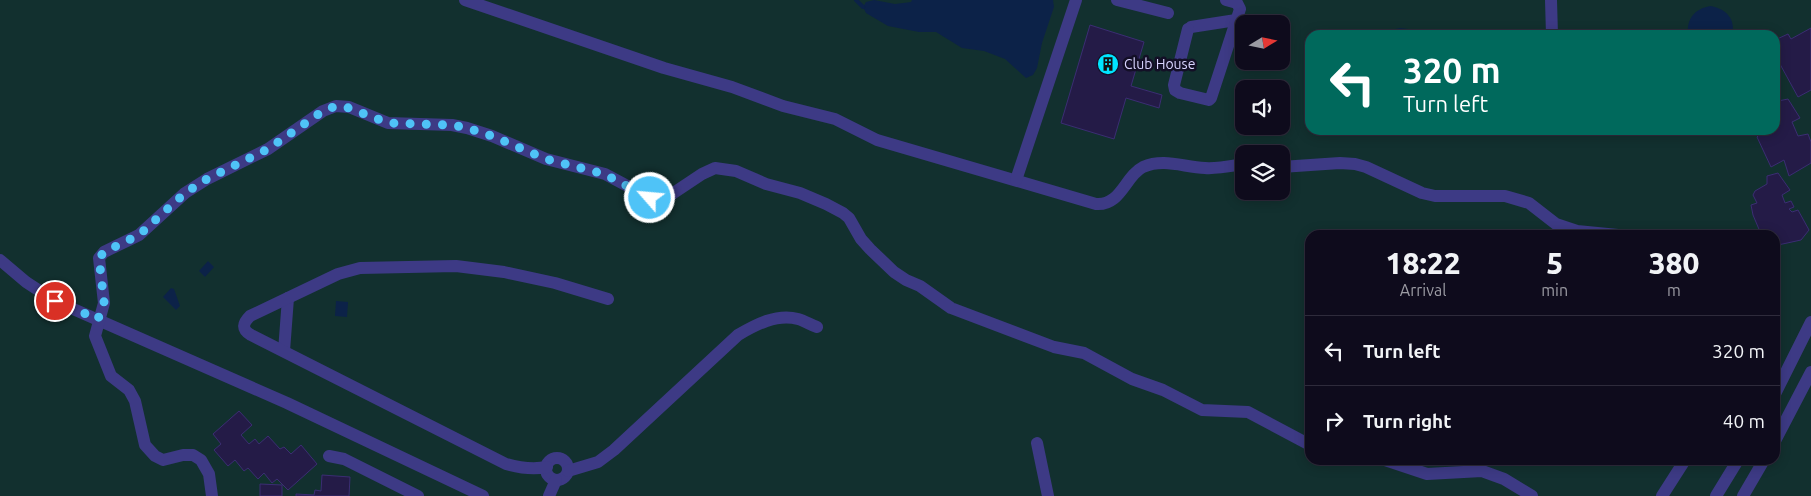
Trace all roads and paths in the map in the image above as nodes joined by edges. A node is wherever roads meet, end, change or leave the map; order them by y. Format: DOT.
graph roads {
  1 [pos="465,0"];
  2 [pos="1076,0"];
  3 [pos="1117,0"];
  4 [pos="1226,0"];
  5 [pos="1551,0"];
  6 [pos="1168,13"];
  7 [pos="1238,15"];
  8 [pos="1236,20"];
  9 [pos="1552,30"];
  10 [pos="1235,165"];
  11 [pos="1290,166"];
  12 [pos="1016,180"];
  13 [pos="1574,230"];
  14 [pos="0,260"];
  15 [pos="288,298"];
  16 [pos="608,299"];
  17 [pos="98,319"];
  18 [pos="1811,322"];
  19 [pos="817,328"];
  20 [pos="284,351"];
  21 [pos="1811,372"];
  22 [pos="1780,384"];
  23 [pos="1780,431"];
  24 [pos="1037,442"];
  25 [pos="1305,442"];
  26 [pos="329,456"];
  27 [pos="1399,465"];
  28 [pos="1682,465"];
  29 [pos="1735,465"];
  30 [pos="1761,465"];
  31 [pos="547,467"];
  32 [pos="568,471"];
  33 [pos="556,480"];
  34 [pos="212,496"];
  35 [pos="418,496"];
  36 [pos="483,496"];
  37 [pos="549,496"];
  38 [pos="1048,496"];
  39 [pos="1532,496"];
  40 [pos="1662,496"];
  41 [pos="1716,496"];
  42 [pos="1743,496"];
  1 -- 12 [label="street"];
  2 -- 12 [label="street"];
  3 -- 6 [label="street"];
  4 -- 7 [label="street"];
  5 -- 9 [label="street"];
  8 -- 8 [label="street"];
  10 -- 12 [label="street"];
  11 -- 13 [label="street"];
  14 -- 17 [label="street"];
  15 -- 16 [label="street"];
  15 -- 20 [label="street"];
  15 -- 20 [label="street"];
  17 -- 25 [label="street"];
  17 -- 34 [label="street"];
  17 -- 36 [label="street"];
  18 -- 22 [label="street"];
  19 -- 32 [label="street"];
  20 -- 31 [label="street"];
  21 -- 23 [label="street"];
  24 -- 38 [label="street"];
  26 -- 35 [label="street"];
  27 -- 39 [label="street"];
  28 -- 40 [label="street"];
  29 -- 41 [label="street"];
  30 -- 42 [label="street"];
  31 -- 32 [label="street"];
  31 -- 33 [label="street"];
  32 -- 33 [label="street"];
  33 -- 37 [label="street"];
}
